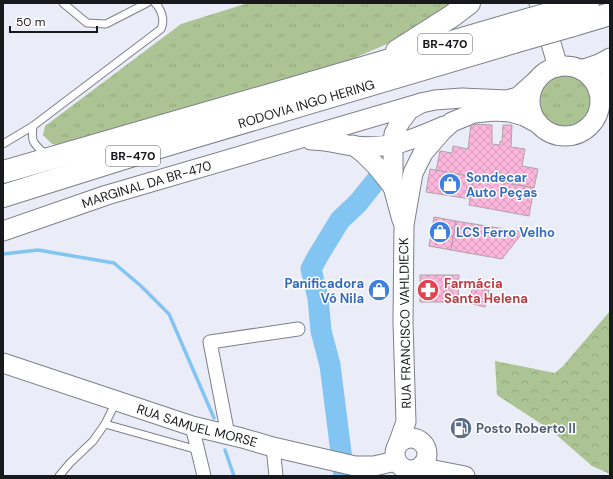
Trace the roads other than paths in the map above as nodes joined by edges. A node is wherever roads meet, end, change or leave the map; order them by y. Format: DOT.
graph roads {
  1 [pos="63,3"];
  2 [pos="147,3"];
  3 [pos="155,3"];
  4 [pos="469,3"];
  5 [pos="539,3"];
  6 [pos="576,12"];
  7 [pos="610,14"];
  8 [pos="514,33"];
  9 [pos="610,58"];
  10 [pos="378,64"];
  11 [pos="558,67"];
  12 [pos="581,70"];
  13 [pos="610,76"];
  14 [pos="538,79"];
  15 [pos="600,94"];
  16 [pos="421,103"];
  17 [pos="452,122"];
  18 [pos="538,123"];
  19 [pos="33,126"];
  20 [pos="291,140"];
  21 [pos="3,144"];
  22 [pos="353,146"];
  23 [pos="393,146"];
  24 [pos="53,155"];
  25 [pos="3,156"];
  26 [pos="3,172"];
  27 [pos="393,188"];
  28 [pos="3,196"];
  29 [pos="404,225"];
  30 [pos="3,231"];
  31 [pos="298,329"];
  32 [pos="3,363"];
  33 [pos="116,401"];
  34 [pos="406,422"];
  35 [pos="105,424"];
  36 [pos="192,426"];
  37 [pos="228,435"];
  38 [pos="274,447"];
  39 [pos="198,450"];
  40 [pos="422,452"];
  41 [pos="400,462"];
  42 [pos="203,475"];
  43 [pos="59,476"];
  44 [pos="276,476"];
  45 [pos="466,476"];
  1 -- 2 [label="lane"];
  3 -- 19 [label="lane"];
  4 -- 10 [label="highway"];
  5 -- 11 [label="main road"];
  6 -- 7 [label="highway, RODOVIA INGO HERING / BR-470"];
  6 -- 8 [label="highway, RODOVIA INGO HERING / BR-470, bridge"];
  8 -- 10 [label="highway, RODOVIA INGO HERING / BR-470"];
  8 -- 28 [label="highway, RODOVIA INGO HERING / BR-470"];
  9 -- 12 [label="main road"];
  10 -- 24 [label="highway, RODOVIA INGO HERING / BR-470"];
  11 -- 12 [label="main road"];
  11 -- 14 [label="main road"];
  12 -- 15 [label="main road"];
  13 -- 15 [label="main road"];
  14 -- 16 [label="main road, RUA FRANCISCO VAHLDIECK"];
  14 -- 18 [label="main road"];
  15 -- 18 [label="main road"];
  16 -- 20 [label="main road, MARGINAL DA BR-470"];
  16 -- 23 [label="main road, RUA FRANCISCO VAHLDIECK"];
  17 -- 18 [label="main road, RUA FRANCISCO VAHLDIECK"];
  17 -- 23 [label="main road, MARGINAL DA BR-470"];
  17 -- 29 [label="main road, RUA FRANCISCO VAHLDIECK"];
  19 -- 21 [label="lane"];
  19 -- 24 [label="lane"];
  20 -- 22 [label="main road, MARGINAL DA BR-470"];
  20 -- 30 [label="main road, MARGINAL DA BR-470"];
  22 -- 23 [label="main road, MARGINAL DA BR-470"];
  22 -- 27 [label="main road"];
  23 -- 27 [label="main road, RUA FRANCISCO VAHLDIECK"];
  24 -- 25 [label="highway"];
  24 -- 26 [label="highway, RODOVIA INGO HERING / BR-470"];
  27 -- 29 [label="main road, RUA FRANCISCO VAHLDIECK"];
  29 -- 34 [label="main road, RUA FRANCISCO VAHLDIECK"];
  31 -- 37 [label="street"];
  32 -- 33 [label="main road, RUA SAMUEL MORSE"];
  33 -- 35 [label="lane"];
  33 -- 36 [label="main road, RUA SAMUEL MORSE"];
  34 -- 40 [label="main road, RUA FRANCISCO VAHLDIECK"];
  34 -- 41 [label="main road, RUA FRANCISCO VAHLDIECK"];
  35 -- 39 [label="lane"];
  35 -- 43 [label="lane"];
  36 -- 37 [label="main road, RUA SAMUEL MORSE"];
  36 -- 39 [label="street"];
  37 -- 38 [label="main road, RUA SAMUEL MORSE"];
  38 -- 41 [label="main road, RUA SAMUEL MORSE"];
  38 -- 44 [label="street"];
  39 -- 42 [label="street"];
  40 -- 41 [label="main road"];
  40 -- 41 [label="main road"];
  40 -- 45 [label="main road, RUA FRANCISCO VAHLDIECK"];
}
